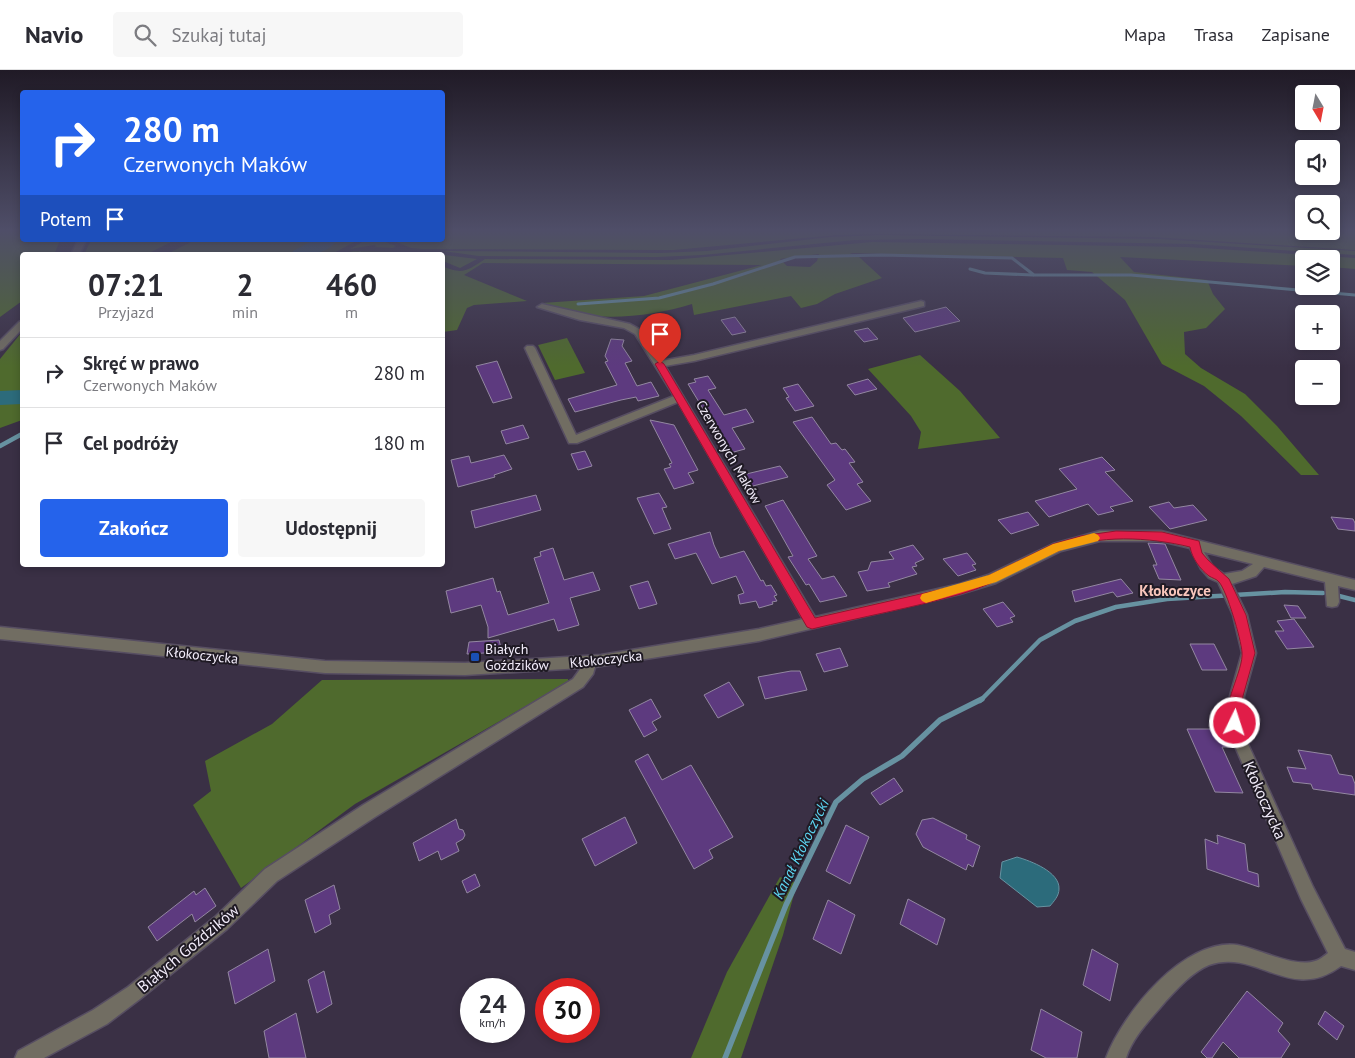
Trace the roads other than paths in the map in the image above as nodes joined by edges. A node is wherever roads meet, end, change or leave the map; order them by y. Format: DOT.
graph roads {
  1 [pos="921,304"];
  2 [pos="542,307"];
  3 [pos="20,326"];
  4 [pos="0,347"];
  5 [pos="530,348"];
  6 [pos="660,364"];
  7 [pos="680,397"];
  8 [pos="1195,544"];
  9 [pos="1260,562"];
  10 [pos="1331,579"];
  11 [pos="1355,585"];
  12 [pos="1229,591"];
  13 [pos="1332,602"];
  14 [pos="812,624"];
  15 [pos="0,633"];
  16 [pos="589,661"];
  17 [pos="1347,959"];
  18 [pos="24,1058"];
  19 [pos="1116,1058"];
  1 -- 6 [label="street"];
  2 -- 6 [label="street, Czerwonych Maków"];
  3 -- 4 [label="street"];
  5 -- 7 [label="street"];
  6 -- 7 [label="street, Czerwonych Maków"];
  7 -- 14 [label="street, Czerwonych Maków"];
  8 -- 9 [label="street, Kłokoczycka"];
  8 -- 12 [label="street, Kłokoczycka"];
  8 -- 14 [label="street, Kłokoczycka"];
  9 -- 10 [label="street, Kłokoczycka"];
  9 -- 12 [label="street"];
  10 -- 11 [label="street, Kłokoczycka"];
  10 -- 13 [label="street"];
  12 -- 17 [label="street, Kłokoczycka"];
  14 -- 16 [label="street, Kłokoczycka"];
  15 -- 16 [label="street, Kłokoczycka"];
  16 -- 18 [label="street, Białych Goździków"];
  17 -- 19 [label="street"];
}
